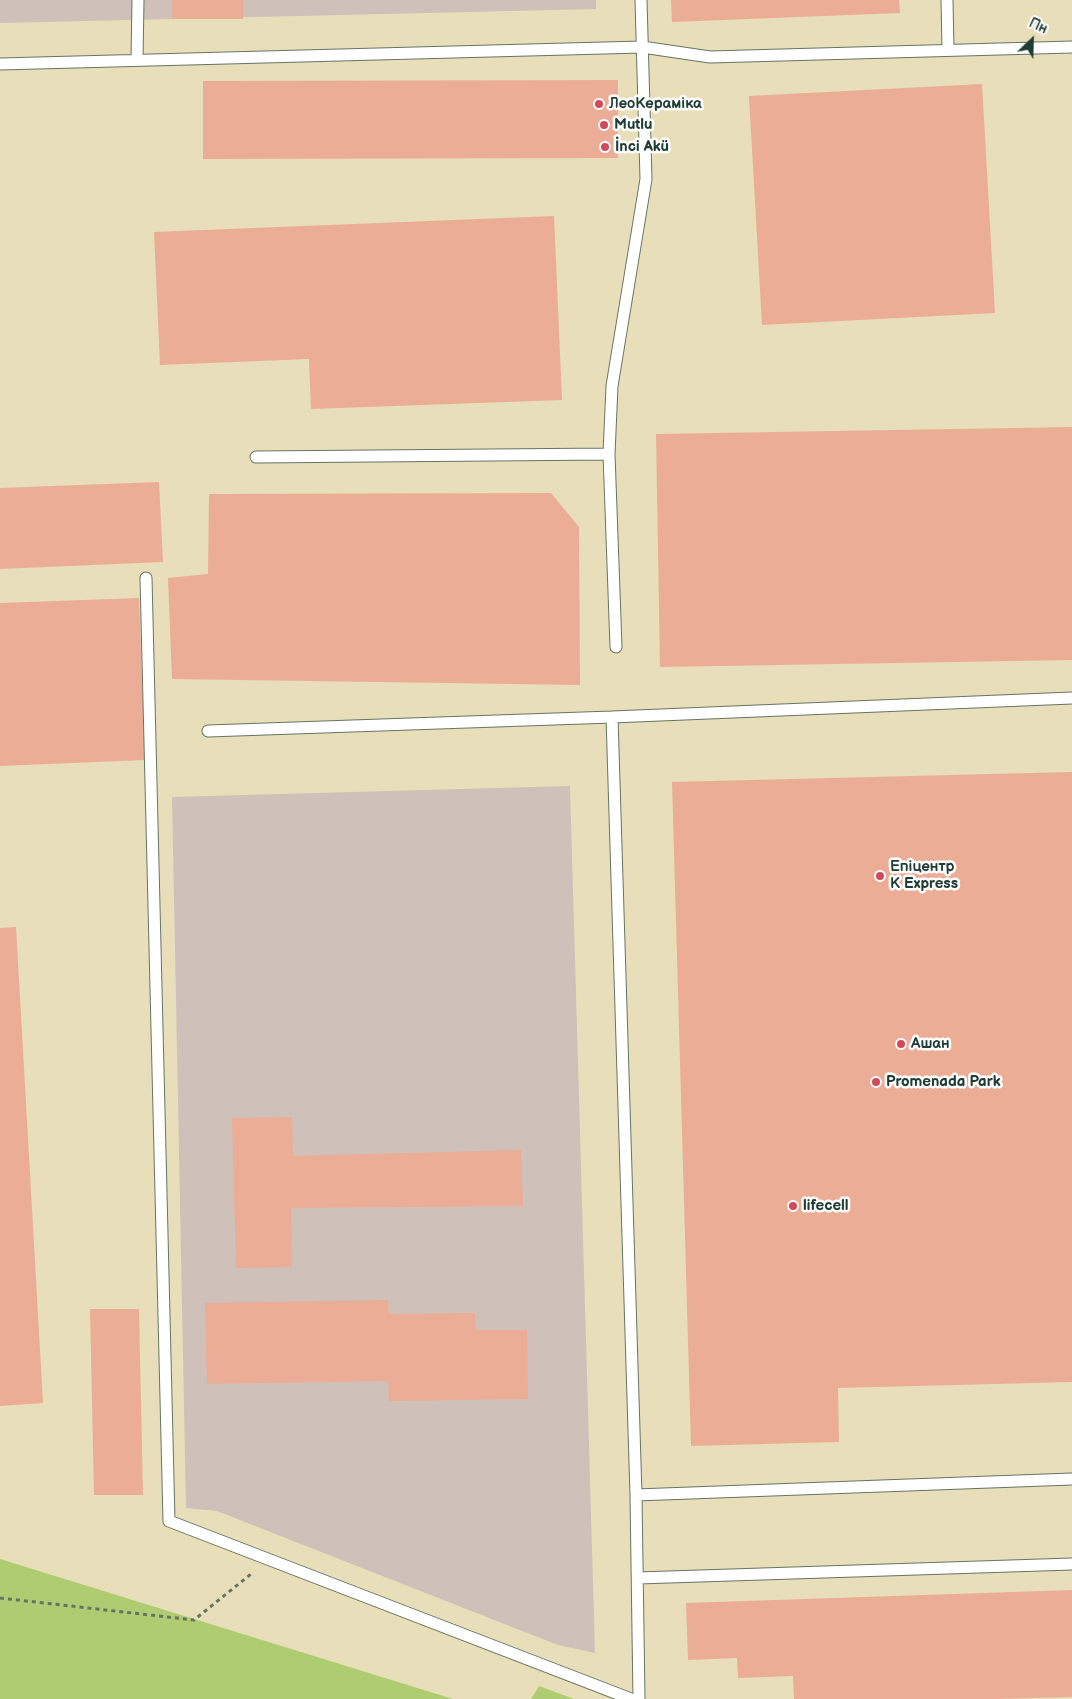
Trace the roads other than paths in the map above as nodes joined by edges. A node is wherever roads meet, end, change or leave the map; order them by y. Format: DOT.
graph roads {
  1 [pos="138,0"];
  2 [pos="641,0"];
  3 [pos="947,0"];
  4 [pos="642,47"];
  5 [pos="1072,47"];
  6 [pos="948,50"];
  7 [pos="136,60"];
  8 [pos="0,64"];
  9 [pos="609,454"];
  10 [pos="256,457"];
  11 [pos="146,578"];
  12 [pos="616,647"];
  13 [pos="1072,698"];
  14 [pos="612,717"];
  15 [pos="208,731"];
  16 [pos="1072,1480"];
  17 [pos="636,1495"];
  18 [pos="1072,1564"];
  19 [pos="638,1578"];
  20 [pos="631,1699"];
  21 [pos="640,1699"];
  1 -- 7 [label="lane"];
  2 -- 4 [label="lane"];
  3 -- 6 [label="lane"];
  4 -- 6 [label="lane"];
  4 -- 7 [label="lane"];
  4 -- 9 [label="lane"];
  5 -- 6 [label="lane"];
  7 -- 8 [label="lane"];
  9 -- 10 [label="lane"];
  9 -- 12 [label="lane"];
  11 -- 20 [label="lane"];
  13 -- 14 [label="lane"];
  14 -- 15 [label="lane"];
  14 -- 17 [label="lane"];
  16 -- 17 [label="lane"];
  17 -- 19 [label="lane"];
  18 -- 19 [label="lane"];
  19 -- 21 [label="lane"];
}
